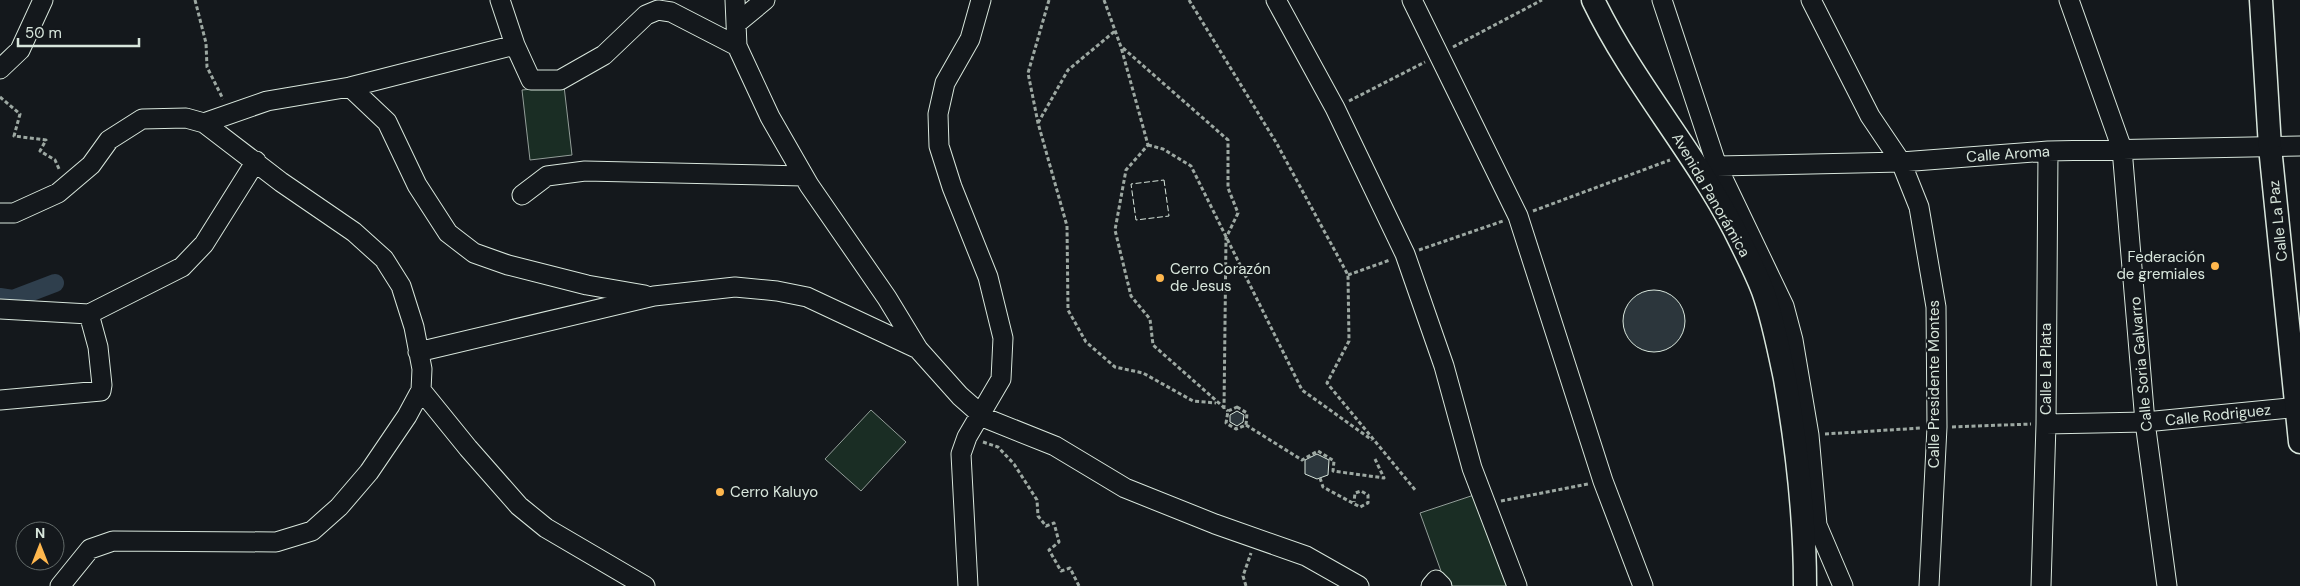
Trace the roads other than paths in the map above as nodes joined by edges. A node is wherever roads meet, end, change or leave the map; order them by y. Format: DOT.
graph roads {
  1 [pos="43,0"];
  2 [pos="500,0"];
  3 [pos="735,0"];
  4 [pos="765,0"];
  5 [pos="981,0"];
  6 [pos="1276,0"];
  7 [pos="1412,0"];
  8 [pos="1593,0"];
  9 [pos="1662,0"];
  10 [pos="1811,0"];
  11 [pos="2070,0"];
  12 [pos="2261,0"];
  13 [pos="736,24"];
  14 [pos="516,45"];
  15 [pos="737,46"];
  16 [pos="0,69"];
  17 [pos="350,87"];
  18 [pos="204,123"];
  19 [pos="2300,146"];
  20 [pos="2270,147"];
  21 [pos="2122,149"];
  22 [pos="2048,151"];
  23 [pos="256,161"];
  24 [pos="1901,162"];
  25 [pos="1717,166"];
  26 [pos="803,176"];
  27 [pos="522,195"];
  28 [pos="0,213"];
  29 [pos="1769,289"];
  30 [pos="654,296"];
  31 [pos="0,309"];
  32 [pos="89,314"];
  33 [pos="918,348"];
  34 [pos="418,352"];
  35 [pos="421,390"];
  36 [pos="0,400"];
  37 [pos="2298,407"];
  38 [pos="980,414"];
  39 [pos="2145,422"];
  40 [pos="2046,424"];
  41 [pos="2300,442"];
  42 [pos="1810,525"];
  43 [pos="60,586"];
  44 [pos="645,586"];
  45 [pos="968,586"];
  46 [pos="1359,586"];
  47 [pos="1431,586"];
  48 [pos="1442,586"];
  49 [pos="1517,586"];
  50 [pos="1643,586"];
  51 [pos="1805,586"];
  52 [pos="1843,586"];
  53 [pos="1930,586"];
  54 [pos="2041,586"];
  55 [pos="2167,586"];
  1 -- 16 [label="street"];
  2 -- 14 [label="street"];
  3 -- 13 [label="street"];
  4 -- 13 [label="street"];
  5 -- 38 [label="street"];
  6 -- 49 [label="street"];
  7 -- 50 [label="street"];
  8 -- 29 [label="main road, Avenida Panorámica"];
  9 -- 25 [label="street"];
  10 -- 24 [label="street, Calle Presidente Montes"];
  11 -- 21 [label="street, Calle Soria Galvarro"];
  12 -- 20 [label="main road, Calle La Paz"];
  13 -- 15 [label="street"];
  14 -- 15 [label="street"];
  14 -- 17 [label="street"];
  15 -- 26 [label="street"];
  17 -- 18 [label="street"];
  17 -- 30 [label="street"];
  18 -- 23 [label="street"];
  18 -- 28 [label="street"];
  19 -- 20 [label="street, Calle Aroma"];
  20 -- 21 [label="street, Calle Aroma"];
  20 -- 37 [label="main road, Calle La Paz"];
  21 -- 22 [label="street, Calle Aroma"];
  21 -- 39 [label="street, Calle Soria Galvarro"];
  22 -- 24 [label="street, Calle Aroma"];
  22 -- 40 [label="street, Calle La Plata"];
  23 -- 32 [label="street"];
  23 -- 34 [label="street"];
  24 -- 25 [label="street, Calle Aroma"];
  24 -- 53 [label="street, Calle Presidente Montes"];
  25 -- 29 [label="street"];
  26 -- 27 [label="street"];
  26 -- 33 [label="street"];
  29 -- 42 [label="main road, Avenida Panorámica"];
  29 -- 42 [label="street"];
  30 -- 33 [label="street"];
  30 -- 34 [label="street"];
  31 -- 32 [label="street"];
  32 -- 36 [label="street"];
  33 -- 38 [label="street"];
  34 -- 35 [label="street"];
  35 -- 43 [label="street"];
  35 -- 44 [label="street"];
  37 -- 39 [label="street, Calle Rodriguez"];
  37 -- 41 [label="main road, Calle La Paz"];
  38 -- 45 [label="street"];
  38 -- 46 [label="street"];
  39 -- 40 [label="street, Calle Rodriguez"];
  39 -- 55 [label="street, Calle Soria Galvarro"];
  40 -- 54 [label="street, Calle La Plata"];
  42 -- 51 [label="main road, Avenida Panorámica"];
  42 -- 52 [label="street"];
  47 -- 48 [label="street"];
}
